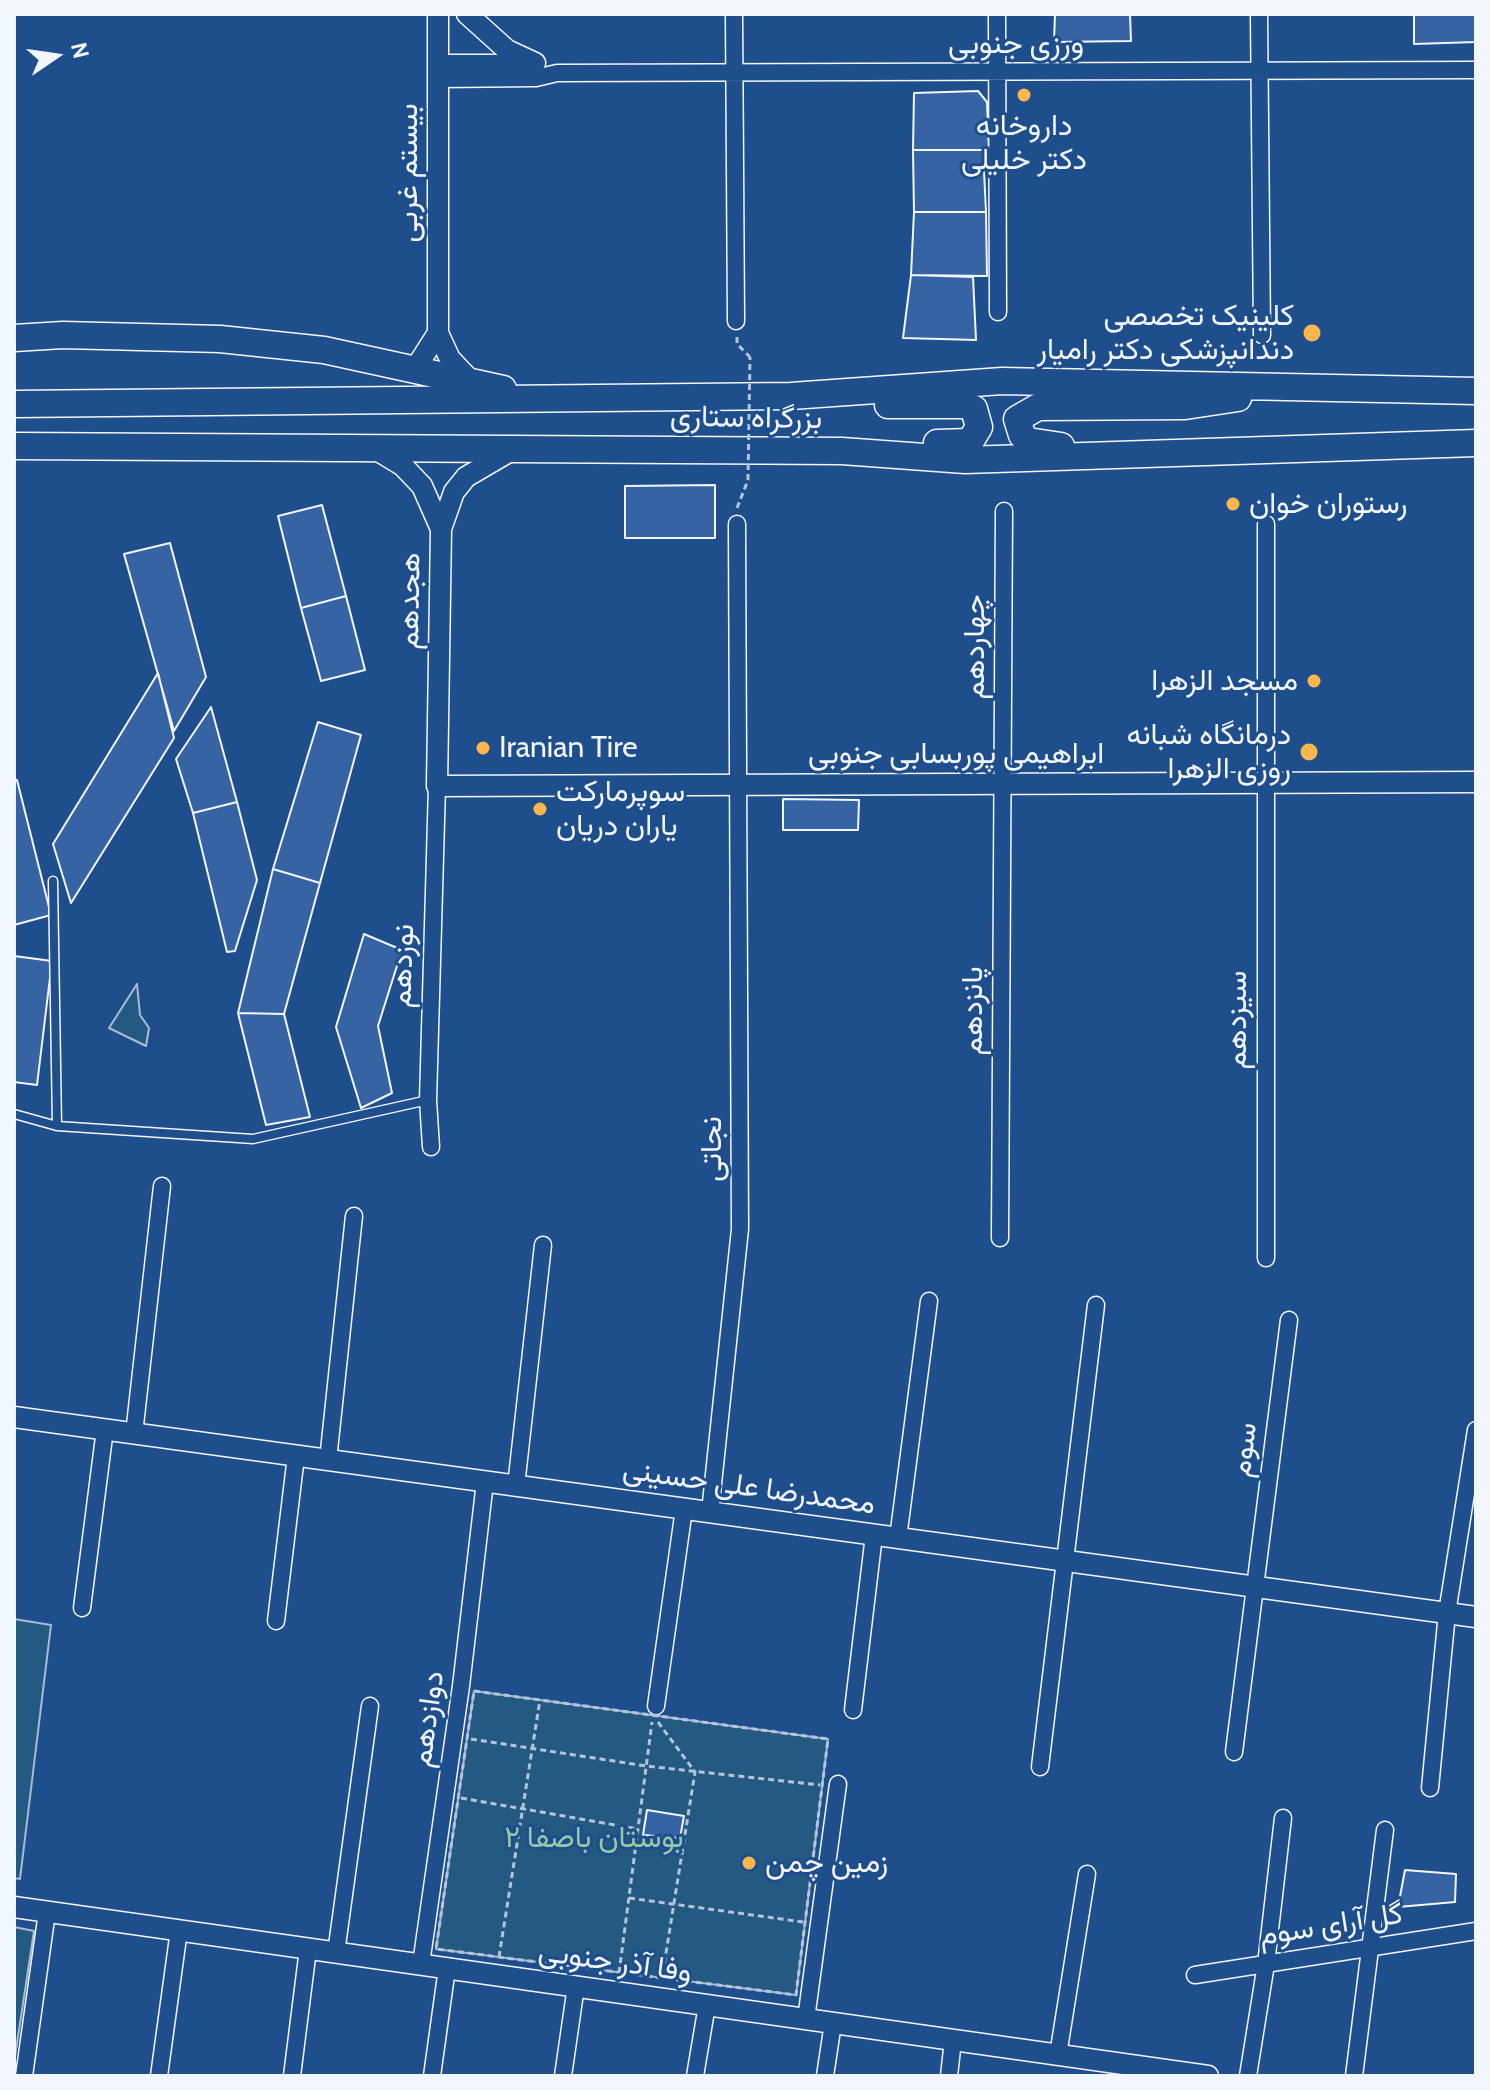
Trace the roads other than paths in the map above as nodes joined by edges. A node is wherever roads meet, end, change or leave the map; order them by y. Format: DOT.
graph roads {
  1 [pos="438,14"];
  2 [pos="467,14"];
  3 [pos="734,14"];
  4 [pos="997,14"];
  5 [pos="1259,14"];
  6 [pos="535,63"];
  7 [pos="1476,70"];
  8 [pos="438,71"];
  9 [pos="1259,71"];
  10 [pos="997,72"];
  11 [pos="557,73"];
  12 [pos="735,73"];
  13 [pos="998,312"];
  14 [pos="736,321"];
  15 [pos="438,333"];
  16 [pos="1262,335"];
  17 [pos="14,338"];
  18 [pos="415,369"];
  19 [pos="470,380"];
  20 [pos="1280,389"];
  21 [pos="1476,391"];
  22 [pos="791,396"];
  23 [pos="529,397"];
  24 [pos="14,404"];
  25 [pos="1476,443"];
  26 [pos="372,447"];
  27 [pos="23,448"];
  28 [pos="517,448"];
  29 [pos="842,451"];
  30 [pos="1138,452"];
  31 [pos="1004,511"];
  32 [pos="737,524"];
  33 [pos="1266,524"];
  34 [pos="441,529"];
  35 [pos="1476,782"];
  36 [pos="1264,783"];
  37 [pos="1003,784"];
  38 [pos="739,785"];
  39 [pos="437,786"];
  40 [pos="53,881"];
  41 [pos="428,1100"];
  42 [pos="14,1114"];
  43 [pos="57,1126"];
  44 [pos="431,1147"];
  45 [pos="162,1186"];
  46 [pos="354,1216"];
  47 [pos="1000,1238"];
  48 [pos="543,1245"];
  49 [pos="1266,1258"];
  50 [pos="929,1301"];
  51 [pos="1096,1305"];
  52 [pos="1289,1320"];
  53 [pos="14,1417"];
  54 [pos="105,1429"];
  55 [pos="1476,1430"];
  56 [pos="134,1434"];
  57 [pos="296,1456"];
  58 [pos="328,1460"];
  59 [pos="485,1482"];
  60 [pos="516,1486"];
  61 [pos="684,1509"];
  62 [pos="710,1512"];
  63 [pos="874,1535"];
  64 [pos="898,1538"];
  65 [pos="1066,1561"];
  66 [pos="1255,1587"];
  67 [pos="82,1608"];
  68 [pos="1447,1613"];
  69 [pos="1476,1617"];
  70 [pos="276,1621"];
  71 [pos="370,1706"];
  72 [pos="655,1710"];
  73 [pos="853,1710"];
  74 [pos="1234,1752"];
  75 [pos="1040,1767"];
  76 [pos="830,1785"];
  77 [pos="1430,1788"];
  78 [pos="1283,1818"];
  79 [pos="1385,1830"];
  80 [pos="1087,1874"];
  81 [pos="14,1907"];
  82 [pos="47,1912"];
  83 [pos="179,1930"];
  84 [pos="1476,1931"];
  85 [pos="1370,1948"];
  86 [pos="308,1949"];
  87 [pos="336,1953"];
  88 [pos="421,1964"];
  89 [pos="1266,1964"];
  90 [pos="447,1968"];
  91 [pos="1195,1975"];
  92 [pos="576,1986"];
  93 [pos="707,2005"];
  94 [pos="806,2019"];
  95 [pos="833,2023"];
  96 [pos="953,2040"];
  97 [pos="1058,2055"];
  98 [pos="24,2076"];
  99 [pos="159,2076"];
  100 [pos="292,2076"];
  101 [pos="432,2076"];
  102 [pos="563,2076"];
  103 [pos="695,2076"];
  104 [pos="825,2076"];
  105 [pos="949,2076"];
  106 [pos="1208,2076"];
  107 [pos="1248,2076"];
  108 [pos="1354,2076"];
  1 -- 8 [label="street, بیستم غربی"];
  2 -- 6 [label="street"];
  3 -- 12 [label="street"];
  4 -- 10 [label="street"];
  5 -- 9 [label="street"];
  6 -- 8 [label="street, ورزی جنوبی"];
  6 -- 11 [label="street, ورزی جنوبی"];
  7 -- 9 [label="street, ورزی جنوبی"];
  8 -- 11 [label="street, ورزی جنوبی"];
  8 -- 15 [label="street, بیستم غربی"];
  9 -- 10 [label="street, ورزی جنوبی"];
  9 -- 16 [label="street"];
  10 -- 12 [label="street, ورزی جنوبی"];
  10 -- 13 [label="street"];
  11 -- 12 [label="street, ورزی جنوبی"];
  12 -- 14 [label="street"];
  15 -- 18 [label="street"];
  15 -- 19 [label="street"];
  17 -- 18 [label="highway, بزرگراه ستاری"];
  18 -- 19 [label="highway, بزرگراه ستاری"];
  19 -- 23 [label="highway, بزرگراه ستاری"];
  20 -- 21 [label="highway, بزرگراه ستاری"];
  20 -- 22 [label="highway, بزرگراه ستاری"];
  20 -- 30 [label="highway"];
  22 -- 23 [label="highway, بزرگراه ستاری"];
  22 -- 29 [label="highway"];
  23 -- 24 [label="highway, بزرگراه ستاری"];
  25 -- 30 [label="highway, بزرگراه ستاری"];
  26 -- 27 [label="highway, بزرگراه ستاری"];
  26 -- 28 [label="highway, بزرگراه ستاری"];
  26 -- 34 [label="street, هجدهم"];
  28 -- 29 [label="highway, بزرگراه ستاری"];
  28 -- 34 [label="street"];
  29 -- 30 [label="highway, بزرگراه ستاری"];
  31 -- 37 [label="street, چهاردهم"];
  32 -- 38 [label="street, نجاتی"];
  33 -- 36 [label="street"];
  34 -- 39 [label="street, هجدهم"];
  35 -- 36 [label="street, ابراهیمی پوربسابی جنوبی"];
  36 -- 37 [label="street, ابراهیمی پوربسابی جنوبی"];
  36 -- 49 [label="street, سیزدهم"];
  37 -- 38 [label="street, ابراهیمی پوربسابی جنوبی"];
  37 -- 47 [label="street, پانزدهم"];
  38 -- 39 [label="street, ابراهیمی پوربسابی جنوبی"];
  38 -- 62 [label="street, نجاتی"];
  39 -- 41 [label="street, نوزدهم"];
  40 -- 43 [label="lane"];
  41 -- 43 [label="lane"];
  41 -- 44 [label="street, نوزدهم"];
  42 -- 43 [label="lane"];
  45 -- 56 [label="street"];
  46 -- 58 [label="street"];
  48 -- 60 [label="street"];
  50 -- 64 [label="street"];
  51 -- 65 [label="street"];
  52 -- 66 [label="street, سوم"];
  53 -- 54 [label="street, محمدرضا علی حسینی"];
  54 -- 56 [label="street, محمدرضا علی حسینی"];
  54 -- 67 [label="street"];
  55 -- 68 [label="street"];
  56 -- 57 [label="street, محمدرضا علی حسینی"];
  57 -- 58 [label="street, محمدرضا علی حسینی"];
  57 -- 70 [label="street"];
  58 -- 59 [label="street, محمدرضا علی حسینی"];
  59 -- 60 [label="street, محمدرضا علی حسینی"];
  59 -- 88 [label="street, دوازدهم"];
  60 -- 61 [label="street, محمدرضا علی حسینی"];
  61 -- 62 [label="street, محمدرضا علی حسینی"];
  61 -- 72 [label="street"];
  62 -- 63 [label="street, محمدرضا علی حسینی"];
  63 -- 64 [label="street, محمدرضا علی حسینی"];
  63 -- 73 [label="street"];
  64 -- 65 [label="street, محمدرضا علی حسینی"];
  65 -- 66 [label="street, محمدرضا علی حسینی"];
  65 -- 75 [label="street"];
  66 -- 68 [label="street, محمدرضا علی حسینی"];
  66 -- 74 [label="street, سوم"];
  68 -- 69 [label="street, محمدرضا علی حسینی"];
  68 -- 77 [label="street"];
  71 -- 87 [label="street"];
  76 -- 94 [label="street"];
  78 -- 89 [label="street"];
  79 -- 85 [label="street"];
  80 -- 97 [label="street"];
  81 -- 82 [label="street, وفا آذر جنوبی"];
  82 -- 83 [label="street, وفا آذر جنوبی"];
  82 -- 98 [label="street"];
  83 -- 86 [label="street, وفا آذر جنوبی"];
  83 -- 99 [label="street"];
  84 -- 85 [label="street, گل آرای سوم"];
  85 -- 89 [label="street, گل آرای سوم"];
  85 -- 108 [label="street"];
  86 -- 87 [label="street, وفا آذر جنوبی"];
  86 -- 100 [label="street"];
  87 -- 88 [label="street, وفا آذر جنوبی"];
  88 -- 90 [label="street, وفا آذر جنوبی"];
  89 -- 91 [label="street, گل آرای سوم"];
  89 -- 107 [label="street"];
  90 -- 92 [label="street, وفا آذر جنوبی"];
  90 -- 101 [label="street"];
  92 -- 93 [label="street, وفا آذر جنوبی"];
  92 -- 102 [label="street"];
  93 -- 94 [label="street, وفا آذر جنوبی"];
  93 -- 103 [label="street"];
  94 -- 95 [label="street, وفا آذر جنوبی"];
  95 -- 96 [label="street, وفا آذر جنوبی"];
  95 -- 104 [label="street"];
  96 -- 97 [label="street, وفا آذر جنوبی"];
  96 -- 105 [label="street"];
  97 -- 106 [label="street, وفا آذر جنوبی"];
}
